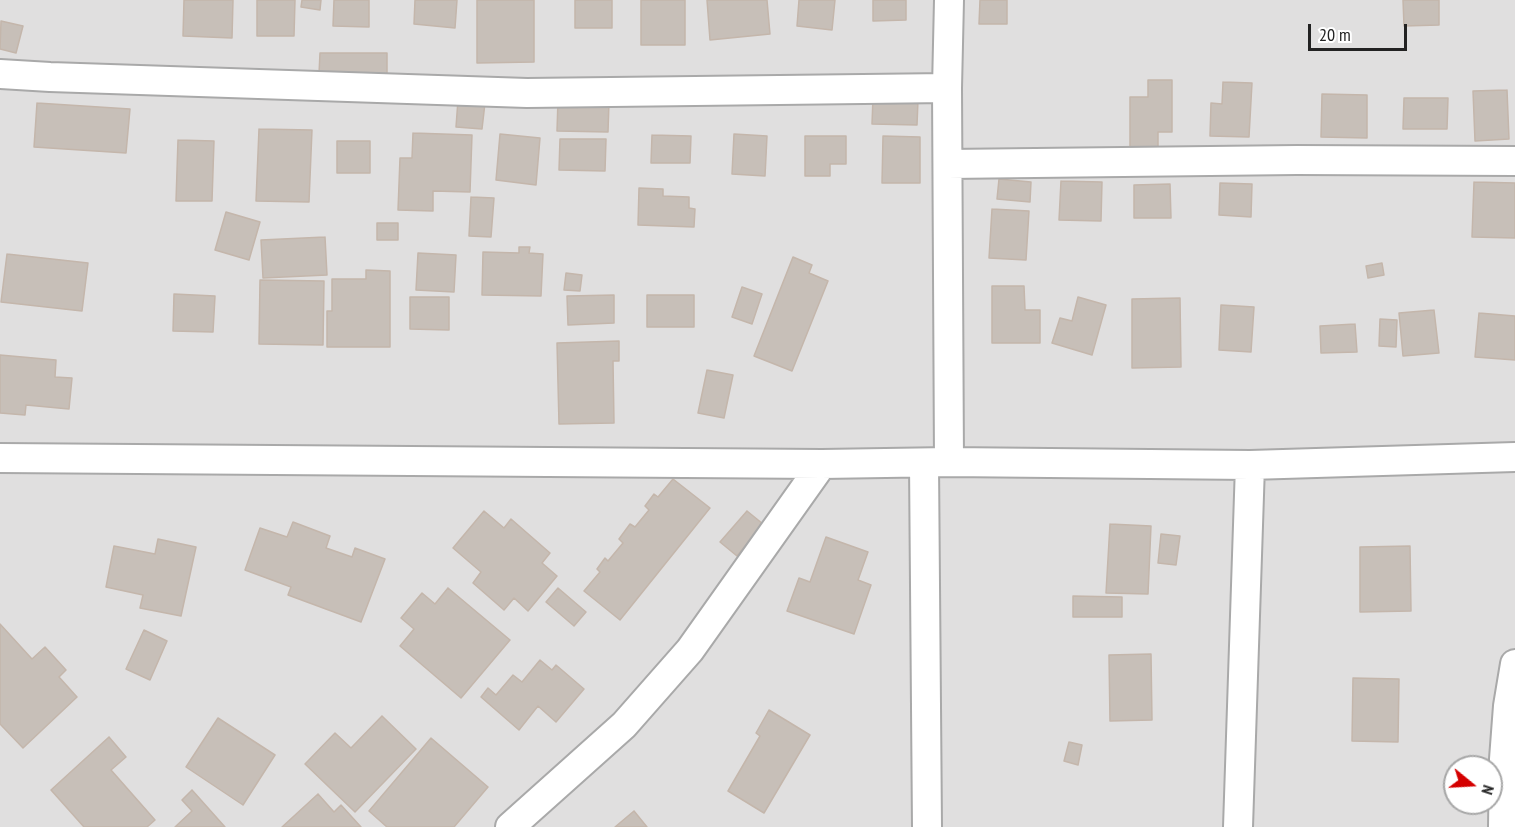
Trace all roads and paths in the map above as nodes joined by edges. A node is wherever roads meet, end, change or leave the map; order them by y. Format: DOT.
graph roads {
  1 [pos="949,0"];
  2 [pos="0,74"];
  3 [pos="947,88"];
  4 [pos="1515,161"];
  5 [pos="948,164"];
  6 [pos="1515,457"];
  7 [pos="0,458"];
  8 [pos="937,463"];
  9 [pos="822,465"];
  10 [pos="1250,465"];
  11 [pos="1515,664"];
  12 [pos="510,827"];
  13 [pos="927,827"];
  14 [pos="1238,827"];
  15 [pos="1503,827"];
  1 -- 3 [label="street"];
  2 -- 3 [label="street"];
  3 -- 5 [label="street"];
  4 -- 5 [label="street"];
  5 -- 8 [label="street"];
  6 -- 10 [label="street"];
  7 -- 9 [label="street"];
  8 -- 9 [label="street"];
  8 -- 10 [label="street"];
  8 -- 13 [label="street"];
  9 -- 12 [label="street"];
  10 -- 14 [label="street"];
  11 -- 15 [label="street"];
}
